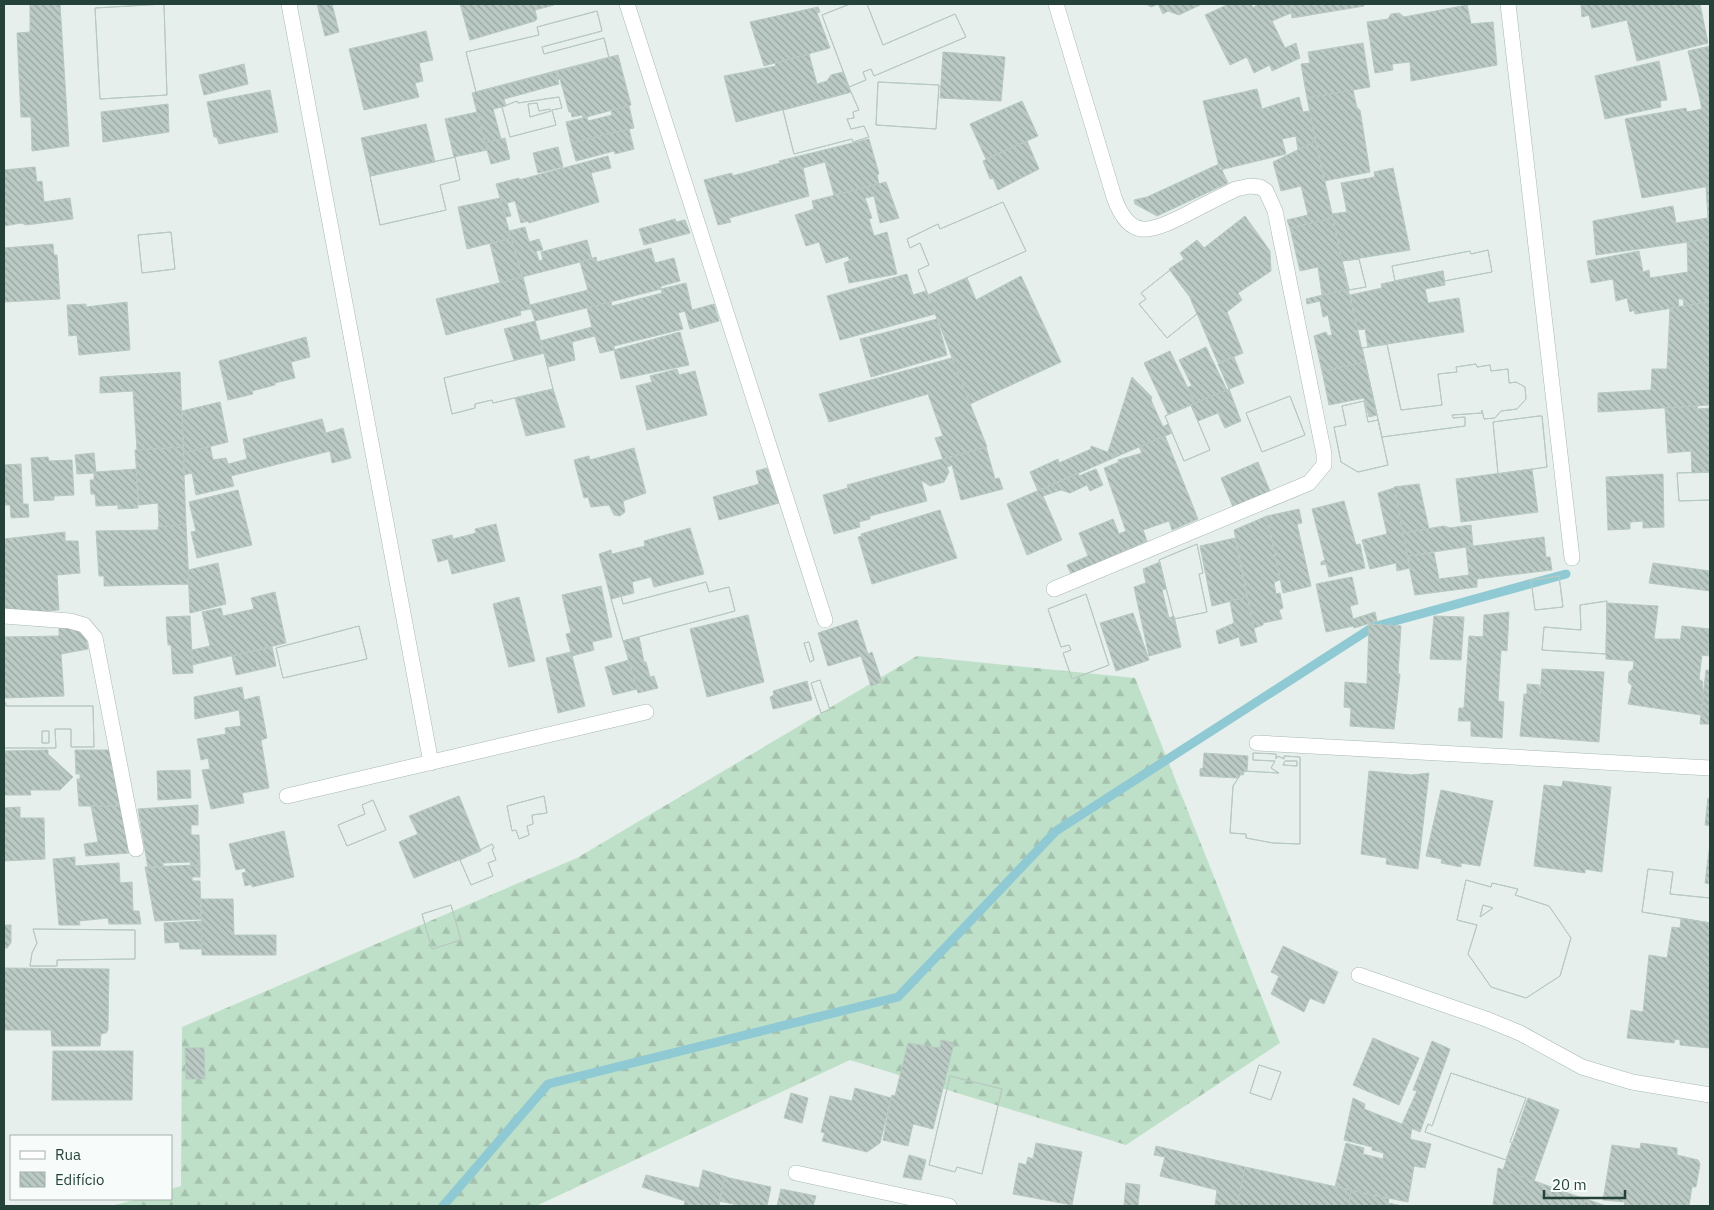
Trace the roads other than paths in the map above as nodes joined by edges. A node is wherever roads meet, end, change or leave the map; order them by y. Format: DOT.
graph roads {
  1 [pos="289,4"];
  2 [pos="628,4"];
  3 [pos="1056,4"];
  4 [pos="1508,4"];
  5 [pos="1572,558"];
  6 [pos="1054,589"];
  7 [pos="4,616"];
  8 [pos="825,620"];
  9 [pos="646,712"];
  10 [pos="1258,743"];
  11 [pos="431,763"];
  12 [pos="1710,768"];
  13 [pos="287,796"];
  14 [pos="136,849"];
  15 [pos="1359,975"];
  16 [pos="1710,1095"];
  17 [pos="796,1173"];
  18 [pos="949,1206"];
  1 -- 11 [label="street"];
  2 -- 8 [label="street"];
  3 -- 6 [label="street"];
  4 -- 5 [label="street"];
  7 -- 14 [label="street"];
  9 -- 11 [label="street"];
  10 -- 12 [label="street"];
  11 -- 13 [label="street"];
  15 -- 16 [label="street"];
  17 -- 18 [label="street"];
}
